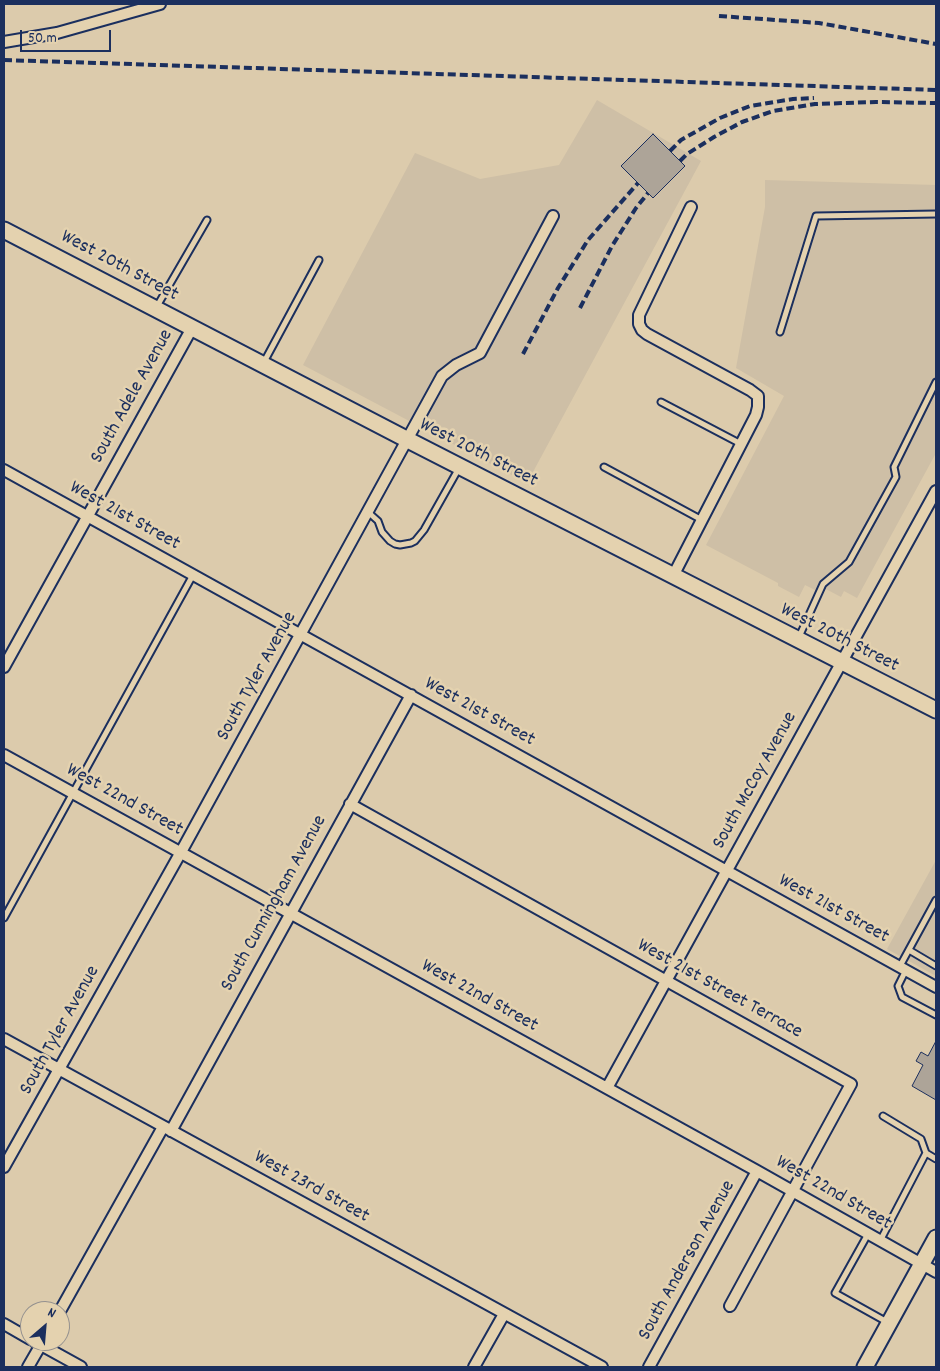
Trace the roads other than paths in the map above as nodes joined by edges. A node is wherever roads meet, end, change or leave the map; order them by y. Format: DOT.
graph roads {
  1 [pos="160,4"];
  2 [pos="4,42"];
  3 [pos="691,207"];
  4 [pos="936,214"];
  5 [pos="553,216"];
  6 [pos="207,220"];
  7 [pos="4,230"];
  8 [pos="320,260"];
  9 [pos="156,309"];
  10 [pos="192,328"];
  11 [pos="780,332"];
  12 [pos="263,365"];
  13 [pos="936,382"];
  14 [pos="661,402"];
  15 [pos="408,440"];
  16 [pos="741,445"];
  17 [pos="459,467"];
  18 [pos="604,467"];
  19 [pos="4,470"];
  20 [pos="936,491"];
  21 [pos="368,512"];
  22 [pos="87,516"];
  23 [pos="702,520"];
  24 [pos="193,575"];
  25 [pos="673,576"];
  26 [pos="301,635"];
  27 [pos="797,640"];
  28 [pos="842,663"];
  29 [pos="4,667"];
  30 [pos="411,695"];
  31 [pos="936,710"];
  32 [pos="4,755"];
  33 [pos="73,793"];
  34 [pos="350,804"];
  35 [pos="181,852"];
  36 [pos="726,871"];
  37 [pos="936,900"];
  38 [pos="290,913"];
  39 [pos="4,918"];
  40 [pos="908,950"];
  41 [pos="936,966"];
  42 [pos="903,969"];
  43 [pos="666,980"];
  44 [pos="936,987"];
  45 [pos="936,1016"];
  46 [pos="4,1039"];
  47 [pos="59,1070"];
  48 [pos="607,1088"];
  49 [pos="883,1116"];
  50 [pos="167,1129"];
  51 [pos="926,1153"];
  52 [pos="936,1158"];
  53 [pos="4,1167"];
  54 [pos="757,1171"];
  55 [pos="792,1191"];
  56 [pos="868,1234"];
  57 [pos="936,1238"];
  58 [pos="880,1240"];
  59 [pos="922,1264"];
  60 [pos="936,1272"];
  61 [pos="66,1301"];
  62 [pos="730,1306"];
  63 [pos="504,1314"];
  64 [pos="889,1323"];
  65 [pos="4,1324"];
  66 [pos="20,1333"];
  67 [pos="35,1351"];
  68 [pos="54,1351"];
  69 [pos="28,1367"];
  70 [pos="81,1367"];
  71 [pos="474,1367"];
  72 [pos="602,1367"];
  73 [pos="649,1367"];
  74 [pos="866,1367"];
  1 -- 2 [label="street"];
  3 -- 16 [label="street"];
  4 -- 11 [label="lane"];
  5 -- 15 [label="street, South Tyler Avenue"];
  6 -- 9 [label="lane"];
  7 -- 9 [label="main road, West 20th Street"];
  8 -- 12 [label="lane"];
  9 -- 10 [label="main road, West 20th Street"];
  10 -- 12 [label="main road, West 20th Street"];
  10 -- 22 [label="street, South Adele Avenue"];
  12 -- 15 [label="main road, West 20th Street"];
  13 -- 27 [label="lane"];
  14 -- 16 [label="lane"];
  15 -- 17 [label="main road, West 20th Street"];
  15 -- 21 [label="street, South Tyler Avenue"];
  16 -- 23 [label="street"];
  17 -- 21 [label="lane"];
  17 -- 25 [label="main road, West 20th Street"];
  18 -- 23 [label="lane"];
  19 -- 22 [label="street, West 21st Street"];
  20 -- 28 [label="street, South McCoy Avenue"];
  21 -- 26 [label="street, South Tyler Avenue"];
  22 -- 24 [label="street, West 21st Street"];
  22 -- 29 [label="street, South Adele Avenue"];
  23 -- 25 [label="street"];
  24 -- 26 [label="street, West 21st Street"];
  24 -- 33 [label="lane"];
  25 -- 27 [label="main road, West 20th Street"];
  26 -- 30 [label="street, West 21st Street"];
  26 -- 35 [label="street, South Tyler Avenue"];
  27 -- 28 [label="main road, West 20th Street"];
  28 -- 31 [label="main road, West 20th Street"];
  28 -- 36 [label="street, South McCoy Avenue"];
  30 -- 34 [label="street, South Cunningham Avenue"];
  30 -- 36 [label="street, West 21st Street"];
  32 -- 33 [label="street, West 22nd Street"];
  33 -- 35 [label="street, West 22nd Street"];
  33 -- 39 [label="lane"];
  34 -- 38 [label="street, South Cunningham Avenue"];
  34 -- 43 [label="street, West 21st Street Terrace"];
  35 -- 38 [label="street, West 22nd Street"];
  35 -- 47 [label="street, South Tyler Avenue"];
  36 -- 42 [label="street, West 21st Street"];
  36 -- 43 [label="street, South McCoy Avenue"];
  37 -- 40 [label="lane"];
  38 -- 48 [label="street, West 22nd Street"];
  38 -- 50 [label="street, South Cunningham Avenue"];
  40 -- 41 [label="lane"];
  40 -- 42 [label="lane"];
  42 -- 44 [label="street, West 21st Street"];
  42 -- 45 [label="lane"];
  43 -- 48 [label="street, South McCoy Avenue"];
  43 -- 55 [label="street, West 21st Street Terrace"];
  46 -- 47 [label="street, West 23rd Street"];
  47 -- 50 [label="street, West 23rd Street"];
  47 -- 53 [label="street, South Tyler Avenue"];
  48 -- 54 [label="street, West 22nd Street"];
  49 -- 51 [label="lane"];
  50 -- 61 [label="street, South Cunningham Avenue"];
  50 -- 63 [label="street, West 23rd Street"];
  51 -- 52 [label="lane"];
  51 -- 58 [label="lane"];
  54 -- 55 [label="street, West 22nd Street"];
  54 -- 73 [label="street, South Anderson Avenue"];
  55 -- 56 [label="street, West 22nd Street"];
  55 -- 62 [label="street, West 21st Street Terrace"];
  56 -- 58 [label="street, West 22nd Street"];
  56 -- 64 [label="lane"];
  57 -- 59 [label="main road"];
  58 -- 59 [label="street, West 22nd Street"];
  59 -- 60 [label="street, West 22nd Street"];
  59 -- 64 [label="main road"];
  63 -- 71 [label="street"];
  63 -- 72 [label="street, West 23rd Street"];
  64 -- 74 [label="main road"];
  65 -- 66 [label="street"];
  67 -- 69 [label="street"];
  68 -- 70 [label="street"];
}
